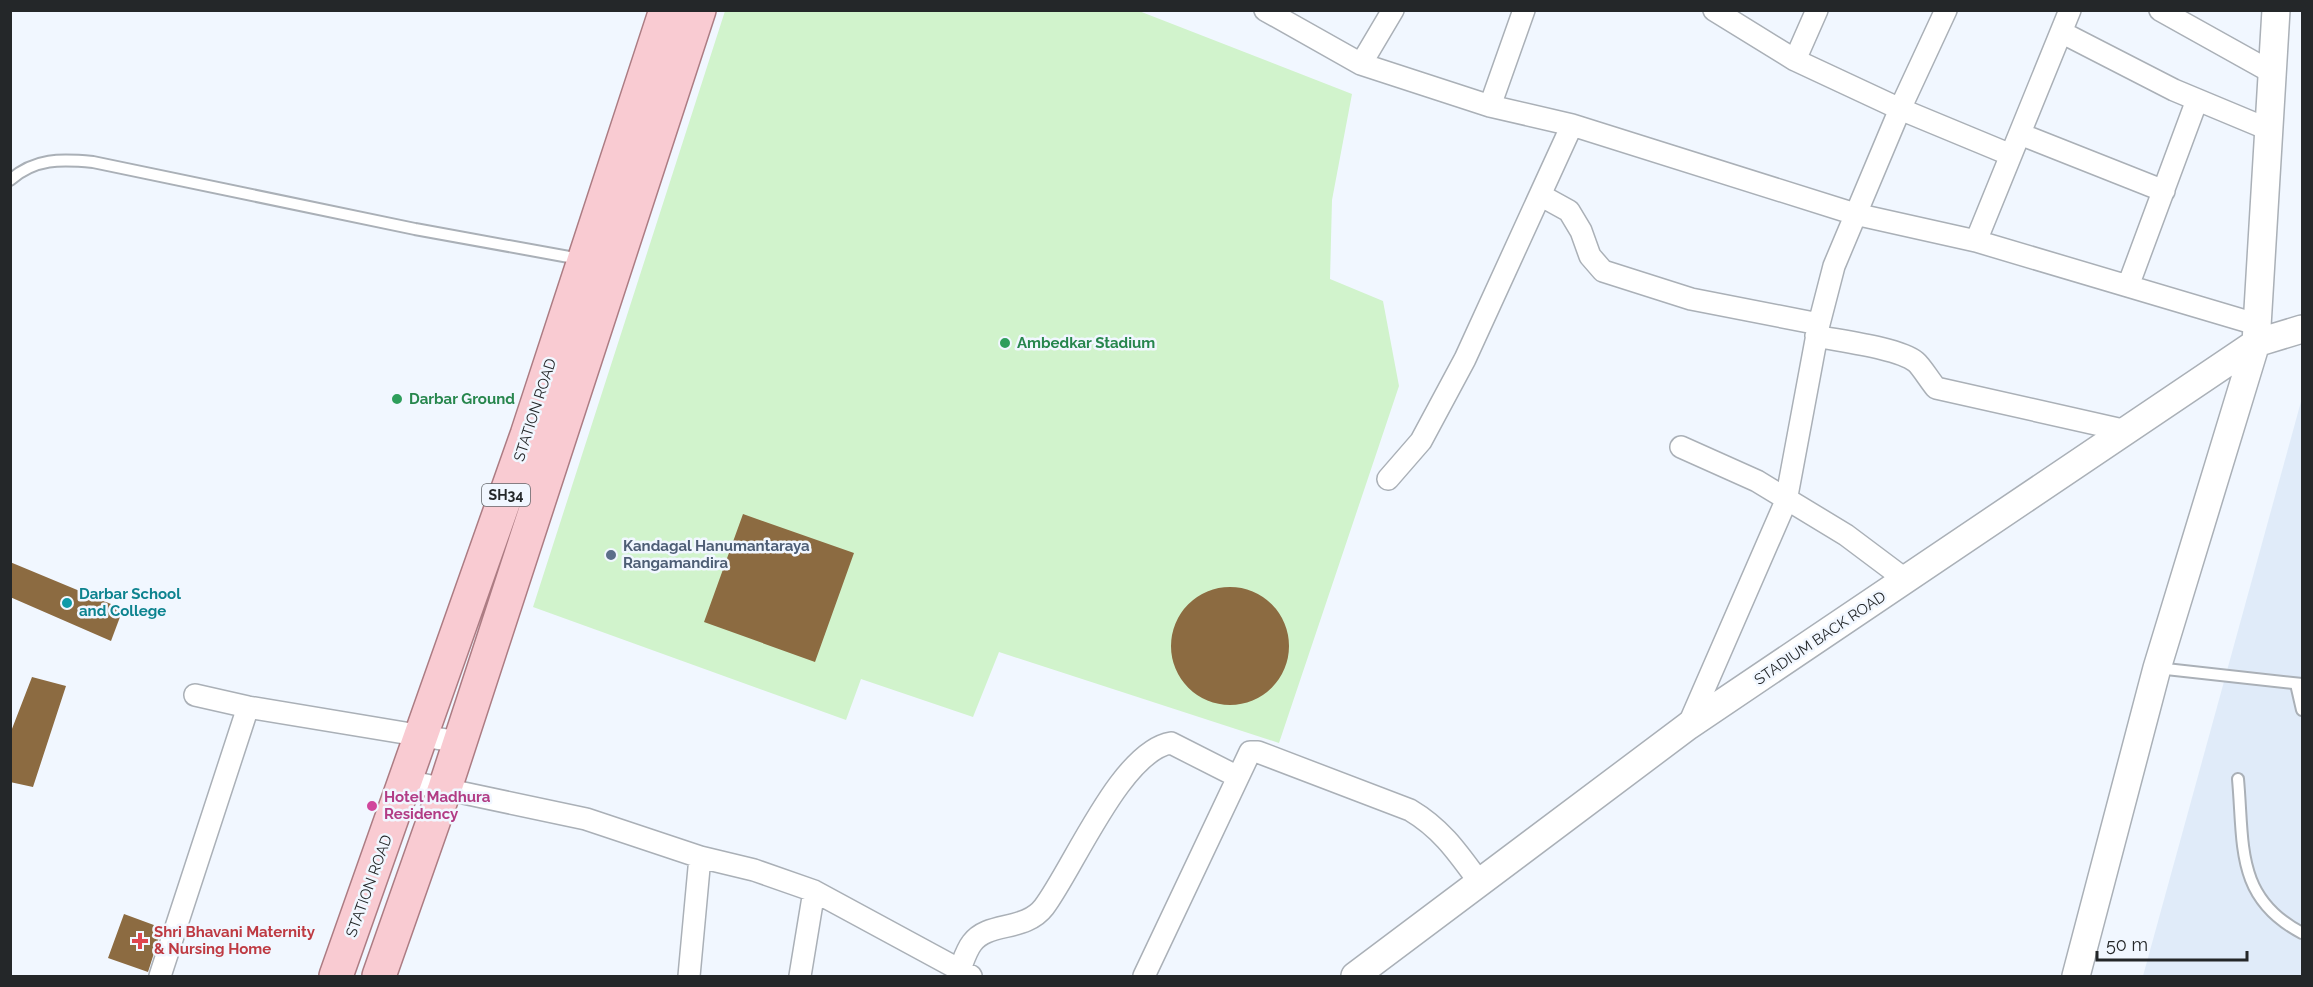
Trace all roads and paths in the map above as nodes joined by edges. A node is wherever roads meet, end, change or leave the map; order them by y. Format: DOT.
graph roads {
  1 [pos="1265,10"];
  2 [pos="1393,10"];
  3 [pos="1524,10"];
  4 [pos="1714,10"];
  5 [pos="1817,10"];
  6 [pos="1946,10"];
  7 [pos="2070,10"];
  8 [pos="2160,10"];
  9 [pos="2276,10"];
  10 [pos="664,12"];
  11 [pos="695,25"];
  12 [pos="2061,32"];
  13 [pos="1794,60"];
  14 [pos="1361,64"];
  15 [pos="2273,73"];
  16 [pos="2197,100"];
  17 [pos="1490,106"];
  18 [pos="1900,109"];
  19 [pos="1572,125"];
  20 [pos="2270,130"];
  21 [pos="2020,134"];
  22 [pos="2011,155"];
  23 [pos="10,180"];
  24 [pos="2164,191"];
  25 [pos="1540,195"];
  26 [pos="1855,214"];
  27 [pos="1976,241"];
  28 [pos="585,260"];
  29 [pos="2128,286"];
  30 [pos="2302,329"];
  31 [pos="1817,330"];
  32 [pos="2258,334"];
  33 [pos="2127,431"];
  34 [pos="1681,447"];
  35 [pos="1388,479"];
  36 [pos="1786,501"];
  37 [pos="1906,580"];
  38 [pos="2157,668"];
  39 [pos="2299,684"];
  40 [pos="195,694"];
  41 [pos="248,706"];
  42 [pos="2302,710"];
  43 [pos="1688,726"];
  44 [pos="424,735"];
  45 [pos="459,742"];
  46 [pos="1238,777"];
  47 [pos="2238,779"];
  48 [pos="407,781"];
  49 [pos="444,791"];
  50 [pos="699,856"];
  51 [pos="1480,883"];
  52 [pos="814,891"];
  53 [pos="2302,933"];
  54 [pos="962,974"];
  55 [pos="160,976"];
  56 [pos="336,976"];
  57 [pos="379,976"];
  58 [pos="689,976"];
  59 [pos="800,976"];
  60 [pos="1144,976"];
  61 [pos="1357,976"];
  62 [pos="2076,976"];
  1 -- 14 [label="street"];
  2 -- 14 [label="street"];
  3 -- 17 [label="street"];
  4 -- 13 [label="street"];
  5 -- 13 [label="street"];
  6 -- 18 [label="street"];
  7 -- 12 [label="street"];
  8 -- 15 [label="street"];
  9 -- 15 [label="street"];
  10 -- 11 [label="street"];
  10 -- 28 [label="main road, STATION ROAD / SH34"];
  11 -- 45 [label="main road, SH34"];
  12 -- 16 [label="street"];
  12 -- 21 [label="street"];
  13 -- 18 [label="street"];
  14 -- 17 [label="street"];
  15 -- 20 [label="street"];
  16 -- 20 [label="street"];
  16 -- 24 [label="street"];
  17 -- 19 [label="street"];
  18 -- 22 [label="street"];
  18 -- 26 [label="street"];
  19 -- 25 [label="street"];
  19 -- 26 [label="street"];
  20 -- 32 [label="street"];
  21 -- 22 [label="street"];
  21 -- 24 [label="street"];
  22 -- 27 [label="street"];
  23 -- 28 [label="lane"];
  24 -- 29 [label="street"];
  25 -- 31 [label="street"];
  25 -- 35 [label="street"];
  26 -- 27 [label="street"];
  26 -- 31 [label="street"];
  27 -- 29 [label="street"];
  28 -- 44 [label="main road, STATION ROAD / SH34"];
  29 -- 32 [label="street"];
  30 -- 32 [label="street, STADIUM BACK ROAD"];
  31 -- 33 [label="street"];
  31 -- 36 [label="street"];
  32 -- 33 [label="street, STADIUM BACK ROAD"];
  32 -- 38 [label="street"];
  33 -- 37 [label="street, STADIUM BACK ROAD"];
  34 -- 36 [label="street"];
  36 -- 37 [label="street"];
  36 -- 43 [label="street"];
  37 -- 43 [label="street, STADIUM BACK ROAD"];
  38 -- 39 [label="lane"];
  38 -- 62 [label="street"];
  39 -- 42 [label="lane"];
  40 -- 41 [label="street"];
  41 -- 44 [label="street"];
  41 -- 55 [label="street"];
  43 -- 51 [label="street, STADIUM BACK ROAD"];
  44 -- 45 [label="street"];
  44 -- 48 [label="main road, STATION ROAD / SH34"];
  45 -- 49 [label="main road, SH34"];
  46 -- 51 [label="street"];
  46 -- 54 [label="street"];
  46 -- 60 [label="street"];
  47 -- 53 [label="lane"];
  48 -- 49 [label="street"];
  48 -- 56 [label="main road, STATION ROAD / SH34"];
  49 -- 50 [label="street"];
  49 -- 57 [label="main road, SH34"];
  50 -- 52 [label="street"];
  50 -- 58 [label="street"];
  51 -- 61 [label="street, STADIUM BACK ROAD"];
  52 -- 54 [label="street"];
  52 -- 59 [label="street"];
}
